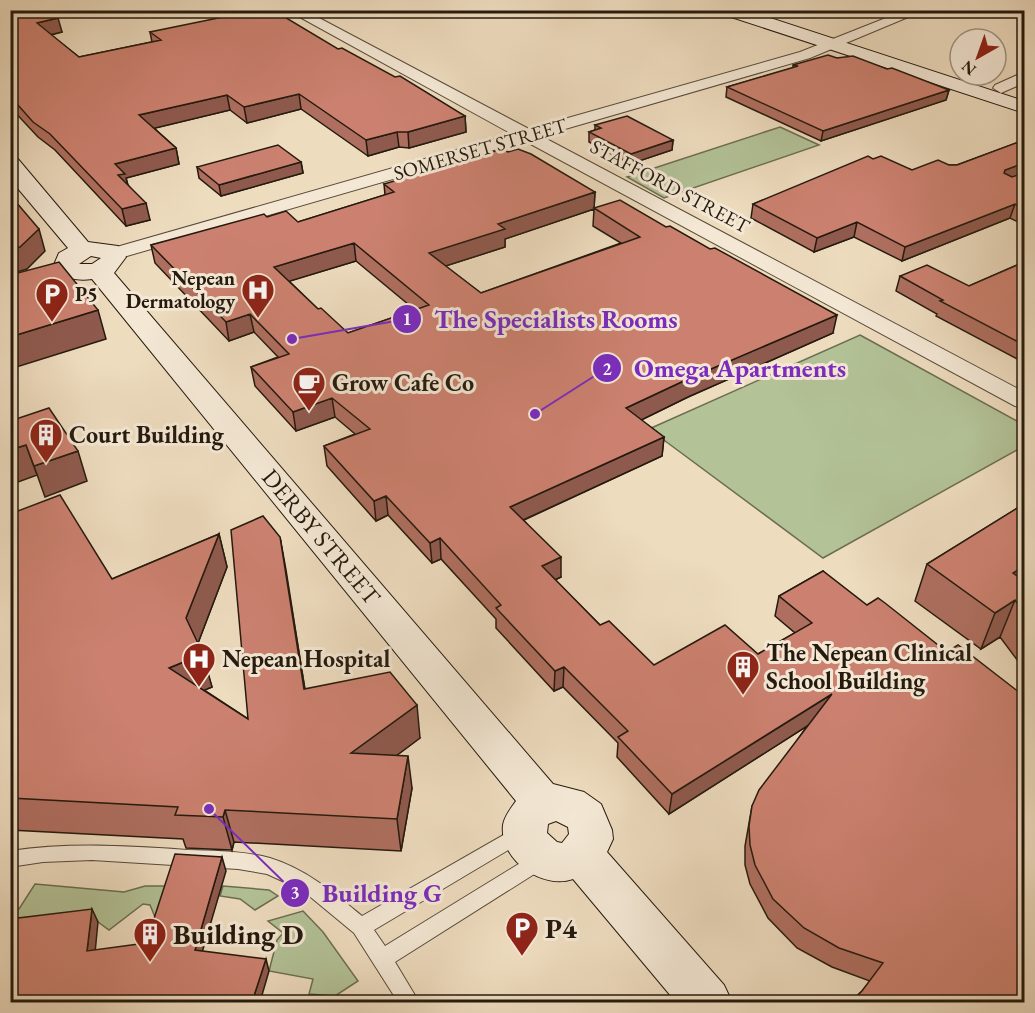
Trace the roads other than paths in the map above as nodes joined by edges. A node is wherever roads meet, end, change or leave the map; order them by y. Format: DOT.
graph roads {
  1 [pos="293,10"];
  2 [pos="728,10"];
  3 [pos="758,10"];
  4 [pos="919,10"];
  5 [pos="840,42"];
  6 [pos="948,72"];
  7 [pos="1024,77"];
  8 [pos="986,87"];
  9 [pos="994,91"];
  10 [pos="1024,96"];
  11 [pos="1024,107"];
  12 [pos="527,135"];
  13 [pos="10,164"];
  14 [pos="81,263"];
  15 [pos="1024,401"];
  16 [pos="548,837"];
  17 [pos="10,859"];
  18 [pos="361,927"];
  19 [pos="382,959"];
  20 [pos="409,1002"];
  21 [pos="707,1002"];
  1 -- 12 [label="street, STAFFORD STREET"];
  2 -- 5 [label="street"];
  3 -- 5 [label="street"];
  4 -- 5 [label="street, SOMERSET STREET"];
  5 -- 6 [label="street"];
  5 -- 9 [label="street"];
  5 -- 12 [label="street, SOMERSET STREET"];
  7 -- 9 [label="street"];
  8 -- 9 [label="street"];
  9 -- 10 [label="street"];
  9 -- 11 [label="street"];
  12 -- 14 [label="street, SOMERSET STREET"];
  12 -- 15 [label="street, STAFFORD STREET"];
  13 -- 14 [label="street, DERBY STREET"];
  14 -- 16 [label="street, DERBY STREET"];
  16 -- 18 [label="lane"];
  16 -- 19 [label="lane"];
  16 -- 21 [label="street, DERBY STREET"];
  17 -- 18 [label="lane"];
  18 -- 19 [label="lane"];
  19 -- 20 [label="lane"];
}
